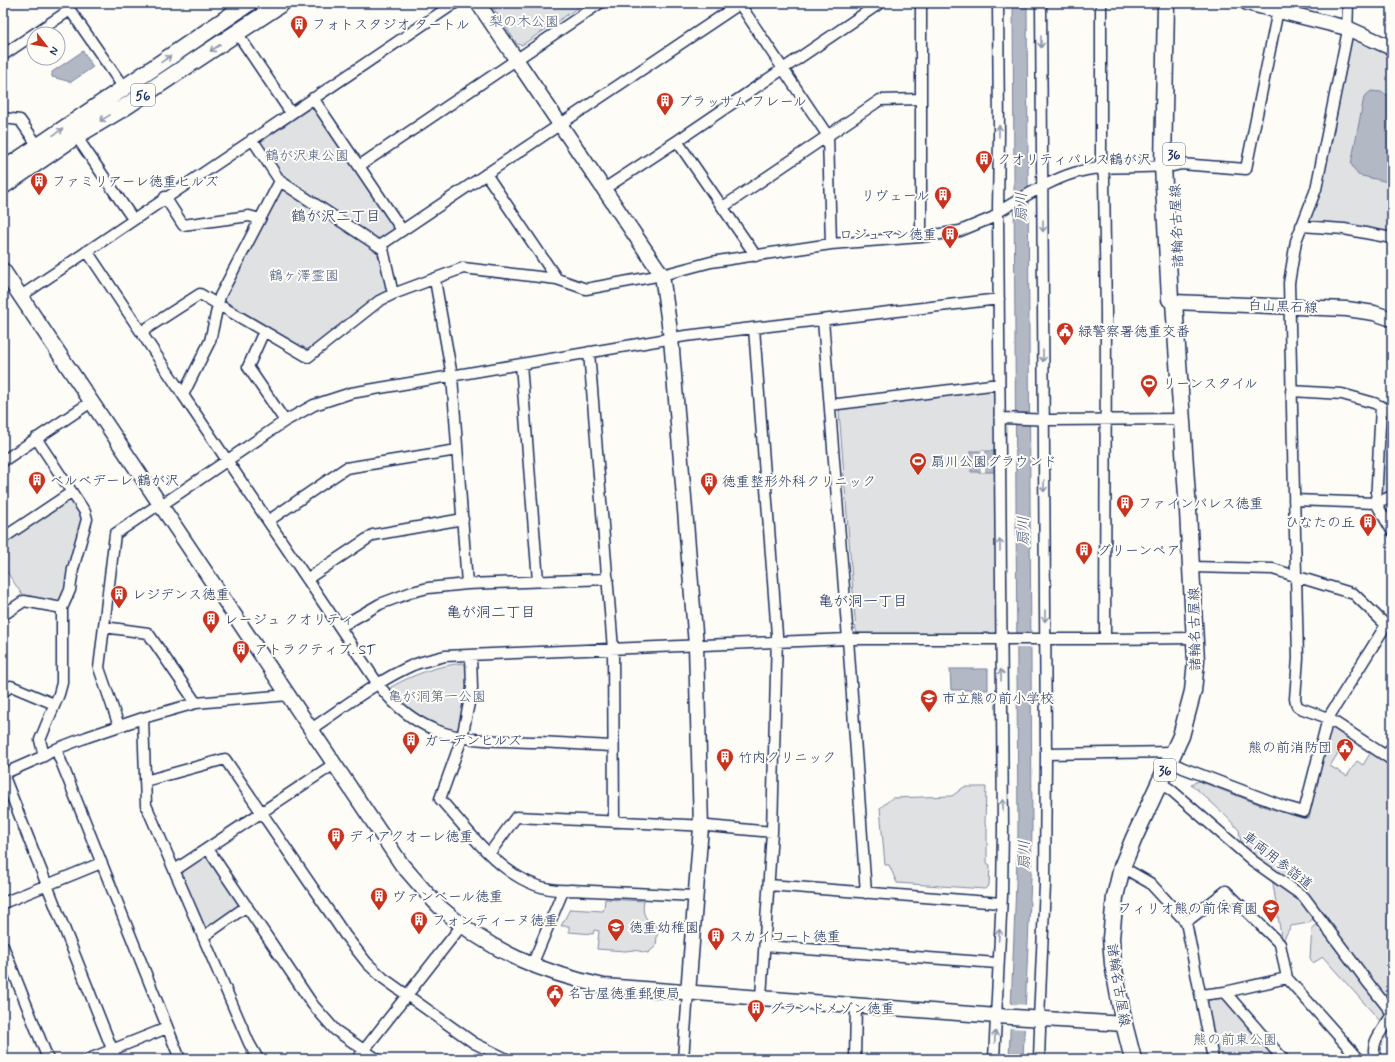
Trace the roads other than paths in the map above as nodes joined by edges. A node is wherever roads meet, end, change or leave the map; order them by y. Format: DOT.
graph roads {
  1 [pos="249,3"];
  2 [pos="282,3"];
  3 [pos="454,3"];
  4 [pos="478,3"];
  5 [pos="600,3"];
  6 [pos="740,3"];
  7 [pos="880,3"];
  8 [pos="921,3"];
  9 [pos="998,3"];
  10 [pos="1041,3"];
  11 [pos="1101,3"];
  12 [pos="1166,3"];
  13 [pos="1176,3"];
  14 [pos="1247,3"];
  15 [pos="1348,3"];
  16 [pos="1278,7"];
  17 [pos="46,26"];
  18 [pos="1347,28"];
  19 [pos="237,33"];
  20 [pos="26,39"];
  21 [pos="1392,48"];
  22 [pos="3,55"];
  23 [pos="516,59"];
  24 [pos="783,68"];
  25 [pos="124,88"];
  26 [pos="313,98"];
  27 [pos="921,99"];
  28 [pos="291,113"];
  29 [pos="3,118"];
  30 [pos="561,125"];
  31 [pos="76,136"];
  32 [pos="828,136"];
  33 [pos="252,139"];
  34 [pos="677,141"];
  35 [pos="38,146"];
  36 [pos="359,166"];
  37 [pos="1168,166"];
  38 [pos="1103,168"];
  39 [pos="3,170"];
  40 [pos="486,174"];
  41 [pos="280,181"];
  42 [pos="3,186"];
  43 [pos="1043,187"];
  44 [pos="604,189"];
  45 [pos="165,197"];
  46 [pos="723,207"];
  47 [pos="998,212"];
  48 [pos="133,219"];
  49 [pos="260,219"];
  50 [pos="1301,226"];
  51 [pos="402,230"];
  52 [pos="920,238"];
  53 [pos="1392,238"];
  54 [pos="831,244"];
  55 [pos="379,246"];
  56 [pos="87,252"];
  57 [pos="756,256"];
  58 [pos="3,270"];
  59 [pos="662,275"];
  60 [pos="557,279"];
  61 [pos="435,280"];
  62 [pos="393,294"];
  63 [pos="21,296"];
  64 [pos="999,299"];
  65 [pos="1174,302"];
  66 [pos="218,304"];
  67 [pos="1289,306"];
  68 [pos="1392,319"];
  69 [pos="823,320"];
  70 [pos="754,328"];
  71 [pos="264,331"];
  72 [pos="141,332"];
  73 [pos="671,338"];
  74 [pos="589,352"];
  75 [pos="521,364"];
  76 [pos="452,376"];
  77 [pos="999,384"];
  78 [pos="1291,391"];
  79 [pos="183,395"];
  80 [pos="91,402"];
  81 [pos="830,405"];
  82 [pos="1381,406"];
  83 [pos="1392,412"];
  84 [pos="1000,418"];
  85 [pos="1043,419"];
  86 [pos="1182,419"];
  87 [pos="1106,420"];
  88 [pos="285,421"];
  89 [pos="36,438"];
  90 [pos="457,450"];
  91 [pos="227,460"];
  92 [pos="3,461"];
  93 [pos="72,492"];
  94 [pos="1392,496"];
  95 [pos="1294,500"];
  96 [pos="1376,503"];
  97 [pos="160,506"];
  98 [pos="463,519"];
  99 [pos="268,521"];
  100 [pos="1392,531"];
  101 [pos="3,538"];
  102 [pos="1192,567"];
  103 [pos="1295,576"];
  104 [pos="307,579"];
  105 [pos="608,579"];
  106 [pos="538,581"];
  107 [pos="467,584"];
  108 [pos="62,608"];
  109 [pos="3,615"];
  110 [pos="1389,624"];
  111 [pos="104,627"];
  112 [pos="340,627"];
  113 [pos="1195,638"];
  114 [pos="848,639"];
  115 [pos="1001,639"];
  116 [pos="1106,639"];
  117 [pos="1045,640"];
  118 [pos="777,642"];
  119 [pos="696,645"];
  120 [pos="613,649"];
  121 [pos="471,655"];
  122 [pos="378,684"];
  123 [pos="3,692"];
  124 [pos="288,695"];
  125 [pos="196,703"];
  126 [pos="54,704"];
  127 [pos="143,718"];
  128 [pos="1328,718"];
  129 [pos="119,726"];
  130 [pos="311,729"];
  131 [pos="462,738"];
  132 [pos="613,746"];
  133 [pos="1392,747"];
  134 [pos="56,749"];
  135 [pos="1046,754"];
  136 [pos="44,756"];
  137 [pos="1171,756"];
  138 [pos="1389,758"];
  139 [pos="334,764"];
  140 [pos="3,774"];
  141 [pos="145,780"];
  142 [pos="1159,782"];
  143 [pos="262,812"];
  144 [pos="614,822"];
  145 [pos="701,826"];
  146 [pos="772,832"];
  147 [pos="208,849"];
  148 [pos="489,854"];
  149 [pos="101,863"];
  150 [pos="1122,867"];
  151 [pos="175,870"];
  152 [pos="47,885"];
  153 [pos="769,885"];
  154 [pos="563,891"];
  155 [pos="866,893"];
  156 [pos="695,896"];
  157 [pos="1001,903"];
  158 [pos="3,904"];
  159 [pos="247,906"];
  160 [pos="1186,922"];
  161 [pos="462,925"];
  162 [pos="203,937"];
  163 [pos="3,946"];
  164 [pos="765,946"];
  165 [pos="6,963"];
  166 [pos="998,963"];
  167 [pos="532,966"];
  168 [pos="1287,978"];
  169 [pos="1226,992"];
  170 [pos="688,993"];
  171 [pos="1202,995"];
  172 [pos="407,996"];
  173 [pos="761,997"];
  174 [pos="856,1005"];
  175 [pos="1392,1014"];
  176 [pos="1003,1016"];
  177 [pos="1033,1018"];
  178 [pos="1124,1024"];
  179 [pos="167,1028"];
  180 [pos="364,1050"];
  181 [pos="114,1054"];
  182 [pos="48,1059"];
  183 [pos="89,1059"];
  184 [pos="180,1059"];
  185 [pos="258,1059"];
  186 [pos="357,1059"];
  187 [pos="377,1059"];
  188 [pos="507,1059"];
  189 [pos="683,1059"];
  190 [pos="855,1059"];
  191 [pos="994,1059"];
  192 [pos="1039,1059"];
  193 [pos="1133,1059"];
  194 [pos="1213,1059"];
  195 [pos="1283,1059"];
  196 [pos="1359,1059"];
  197 [pos="1376,1059"];
  25 -- 1 [label="main road, 56, one-way"];
  2 -- 19 [label="main road, 56"];
  3 -- 26 [label="street"];
  4 -- 23 [label="street"];
  5 -- 23 [label="street"];
  6 -- 24 [label="street"];
  6 -- 30 [label="street"];
  7 -- 24 [label="street"];
  8 -- 27 [label="street"];
  47 -- 9 [label="street, one-way"];
  10 -- 43 [label="street, one-way"];
  11 -- 38 [label="street"];
  12 -- 37 [label="main road, 諸輪名古屋線 / 36"];
  13 -- 37 [label="main road, 諸輪名古屋線 / 36"];
  14 -- 16 [label="street"];
  15 -- 18 [label="street"];
  16 -- 18 [label="street"];
  16 -- 37 [label="street"];
  17 -- 25 [label="street"];
  18 -- 21 [label="street"];
  18 -- 50 [label="street"];
  19 -- 28 [label="street"];
  19 -- 31 [label="main road, 56, one-way"];
  20 -- 22 [label="street"];
  23 -- 30 [label="street"];
  23 -- 36 [label="street"];
  24 -- 32 [label="street"];
  24 -- 34 [label="street"];
  35 -- 25 [label="main road, 56, one-way"];
  26 -- 28 [label="street"];
  26 -- 36 [label="street"];
  27 -- 32 [label="street"];
  27 -- 52 [label="street"];
  28 -- 33 [label="street"];
  29 -- 35 [label="street"];
  30 -- 40 [label="street"];
  30 -- 44 [label="street"];
  31 -- 42 [label="main road, 56"];
  31 -- 48 [label="street"];
  32 -- 46 [label="street"];
  32 -- 54 [label="street"];
  33 -- 41 [label="street"];
  33 -- 45 [label="street"];
  34 -- 44 [label="street"];
  34 -- 46 [label="street"];
  35 -- 39 [label="main road, 56"];
  36 -- 51 [label="street"];
  37 -- 38 [label="street"];
  37 -- 65 [label="main road, 諸輪名古屋線 / 36"];
  38 -- 43 [label="street"];
  38 -- 87 [label="street"];
  40 -- 51 [label="street"];
  40 -- 60 [label="street"];
  41 -- 49 [label="street"];
  41 -- 55 [label="street"];
  43 -- 47 [label="street"];
  43 -- 85 [label="street, one-way"];
  44 -- 59 [label="street"];
  45 -- 48 [label="street"];
  45 -- 49 [label="street"];
  46 -- 57 [label="street"];
  47 -- 52 [label="street"];
  47 -- 64 [label="street"];
  48 -- 56 [label="street"];
  49 -- 66 [label="street"];
  50 -- 53 [label="street"];
  50 -- 67 [label="street"];
  51 -- 55 [label="street"];
  52 -- 54 [label="street"];
  54 -- 57 [label="street"];
  55 -- 62 [label="street"];
  56 -- 63 [label="street"];
  56 -- 72 [label="street"];
  57 -- 59 [label="street"];
  58 -- 63 [label="street"];
  59 -- 60 [label="street"];
  59 -- 73 [label="street"];
  60 -- 61 [label="street"];
  61 -- 62 [label="street"];
  61 -- 76 [label="street"];
  62 -- 71 [label="street"];
  63 -- 80 [label="street"];
  64 -- 69 [label="street"];
  64 -- 77 [label="street"];
  65 -- 67 [label="street, 白山黒石線"];
  65 -- 86 [label="main road, 諸輪名古屋線 / 36"];
  66 -- 71 [label="street"];
  66 -- 72 [label="street"];
  66 -- 79 [label="street"];
  67 -- 68 [label="street, 白山黒石線"];
  67 -- 78 [label="street"];
  69 -- 70 [label="street"];
  69 -- 81 [label="street"];
  70 -- 73 [label="street"];
  70 -- 118 [label="street"];
  71 -- 88 [label="street"];
  72 -- 79 [label="street"];
  73 -- 74 [label="street"];
  73 -- 119 [label="street"];
  74 -- 75 [label="street"];
  74 -- 105 [label="street"];
  75 -- 76 [label="street"];
  75 -- 106 [label="street"];
  76 -- 88 [label="street"];
  76 -- 90 [label="street"];
  77 -- 81 [label="street"];
  77 -- 84 [label="street"];
  78 -- 82 [label="street"];
  78 -- 95 [label="street"];
  79 -- 91 [label="street"];
  80 -- 89 [label="street"];
  80 -- 97 [label="street"];
  81 -- 114 [label="street"];
  82 -- 83 [label="street"];
  82 -- 96 [label="street"];
  84 -- 85 [label="street"];
  115 -- 84 [label="street, one-way"];
  85 -- 87 [label="street"];
  85 -- 117 [label="street, one-way"];
  86 -- 87 [label="street"];
  86 -- 102 [label="main road, 諸輪名古屋線 / 36"];
  87 -- 116 [label="street"];
  88 -- 91 [label="street"];
  89 -- 92 [label="street"];
  89 -- 93 [label="street"];
  90 -- 98 [label="street"];
  90 -- 99 [label="street"];
  91 -- 97 [label="street"];
  91 -- 99 [label="street"];
  93 -- 101 [label="street"];
  93 -- 108 [label="street"];
  94 -- 96 [label="street"];
  95 -- 96 [label="street"];
  95 -- 103 [label="street"];
  96 -- 100 [label="street"];
  97 -- 111 [label="street"];
  97 -- 124 [label="street"];
  98 -- 104 [label="street"];
  98 -- 107 [label="street"];
  99 -- 104 [label="street"];
  102 -- 103 [label="street"];
  102 -- 113 [label="main road, 諸輪名古屋線 / 36"];
  103 -- 110 [label="street"];
  103 -- 128 [label="street"];
  104 -- 112 [label="street"];
  105 -- 106 [label="street"];
  105 -- 120 [label="street"];
  106 -- 107 [label="street"];
  107 -- 112 [label="street"];
  108 -- 109 [label="street"];
  108 -- 126 [label="street"];
  110 -- 128 [label="street"];
  111 -- 125 [label="street"];
  111 -- 129 [label="street"];
  112 -- 122 [label="street"];
  113 -- 116 [label="street"];
  113 -- 137 [label="main road, 諸輪名古屋線 / 36"];
  114 -- 115 [label="street"];
  114 -- 118 [label="street"];
  114 -- 155 [label="street"];
  115 -- 117 [label="street"];
  157 -- 115 [label="street, one-way"];
  116 -- 117 [label="street"];
  117 -- 135 [label="street"];
  118 -- 119 [label="street"];
  118 -- 146 [label="street"];
  119 -- 120 [label="street"];
  119 -- 145 [label="street"];
  120 -- 121 [label="street"];
  120 -- 132 [label="street"];
  121 -- 122 [label="street"];
  121 -- 131 [label="street"];
  122 -- 130 [label="street"];
  122 -- 131 [label="street"];
  123 -- 126 [label="street"];
  124 -- 125 [label="street"];
  124 -- 130 [label="street"];
  125 -- 127 [label="street"];
  126 -- 136 [label="street"];
  127 -- 129 [label="street"];
  127 -- 141 [label="street"];
  128 -- 137 [label="street"];
  128 -- 138 [label="street"];
  129 -- 134 [label="street"];
  130 -- 139 [label="street"];
  131 -- 132 [label="street"];
  131 -- 148 [label="street"];
  132 -- 144 [label="street"];
  133 -- 138 [label="street"];
  134 -- 136 [label="street"];
  134 -- 149 [label="street"];
  135 -- 137 [label="street"];
  135 -- 177 [label="street"];
  136 -- 140 [label="street"];
  137 -- 142 [label="main road, 諸輪名古屋線 / 36"];
  139 -- 143 [label="street"];
  139 -- 161 [label="street"];
  140 -- 152 [label="street"];
  141 -- 143 [label="street"];
  141 -- 151 [label="street"];
  142 -- 150 [label="main road, 諸輪名古屋線 / 36"];
  142 -- 175 [label="street, 車両用参詣道"];
  143 -- 147 [label="street"];
  143 -- 172 [label="street"];
  144 -- 145 [label="street"];
  144 -- 148 [label="street"];
  145 -- 146 [label="street"];
  145 -- 156 [label="street"];
  146 -- 153 [label="street"];
  147 -- 151 [label="street"];
  147 -- 159 [label="street"];
  148 -- 154 [label="street"];
  149 -- 152 [label="street"];
  149 -- 179 [label="street"];
  150 -- 160 [label="street"];
  150 -- 178 [label="main road, 諸輪名古屋線 / 36"];
  151 -- 162 [label="street"];
  152 -- 158 [label="street"];
  152 -- 181 [label="street"];
  153 -- 155 [label="street"];
  153 -- 164 [label="street"];
  154 -- 156 [label="street"];
  154 -- 167 [label="street"];
  155 -- 157 [label="street"];
  156 -- 170 [label="street"];
  166 -- 157 [label="street, one-way"];
  159 -- 162 [label="street"];
  159 -- 180 [label="street"];
  160 -- 168 [label="street"];
  160 -- 171 [label="street"];
  161 -- 167 [label="street"];
  161 -- 172 [label="street"];
  162 -- 185 [label="street"];
  163 -- 165 [label="street"];
  164 -- 166 [label="street"];
  164 -- 173 [label="street"];
  165 -- 182 [label="street"];
  166 -- 176 [label="street"];
  167 -- 170 [label="street"];
  168 -- 169 [label="street"];
  168 -- 196 [label="street"];
  169 -- 171 [label="street"];
  169 -- 195 [label="street"];
  170 -- 173 [label="street"];
  170 -- 189 [label="street"];
  171 -- 194 [label="street"];
  172 -- 180 [label="street"];
  172 -- 188 [label="street"];
  173 -- 174 [label="street"];
  174 -- 176 [label="street"];
  174 -- 190 [label="street"];
  175 -- 197 [label="street, 車両用参詣道"];
  176 -- 177 [label="street"];
  191 -- 176 [label="street, one-way"];
  177 -- 178 [label="street"];
  177 -- 192 [label="street"];
  178 -- 193 [label="main road, 諸輪名古屋線 / 36"];
  179 -- 181 [label="street"];
  179 -- 184 [label="street"];
  180 -- 186 [label="street"];
  180 -- 187 [label="street"];
  181 -- 183 [label="street"];
}
